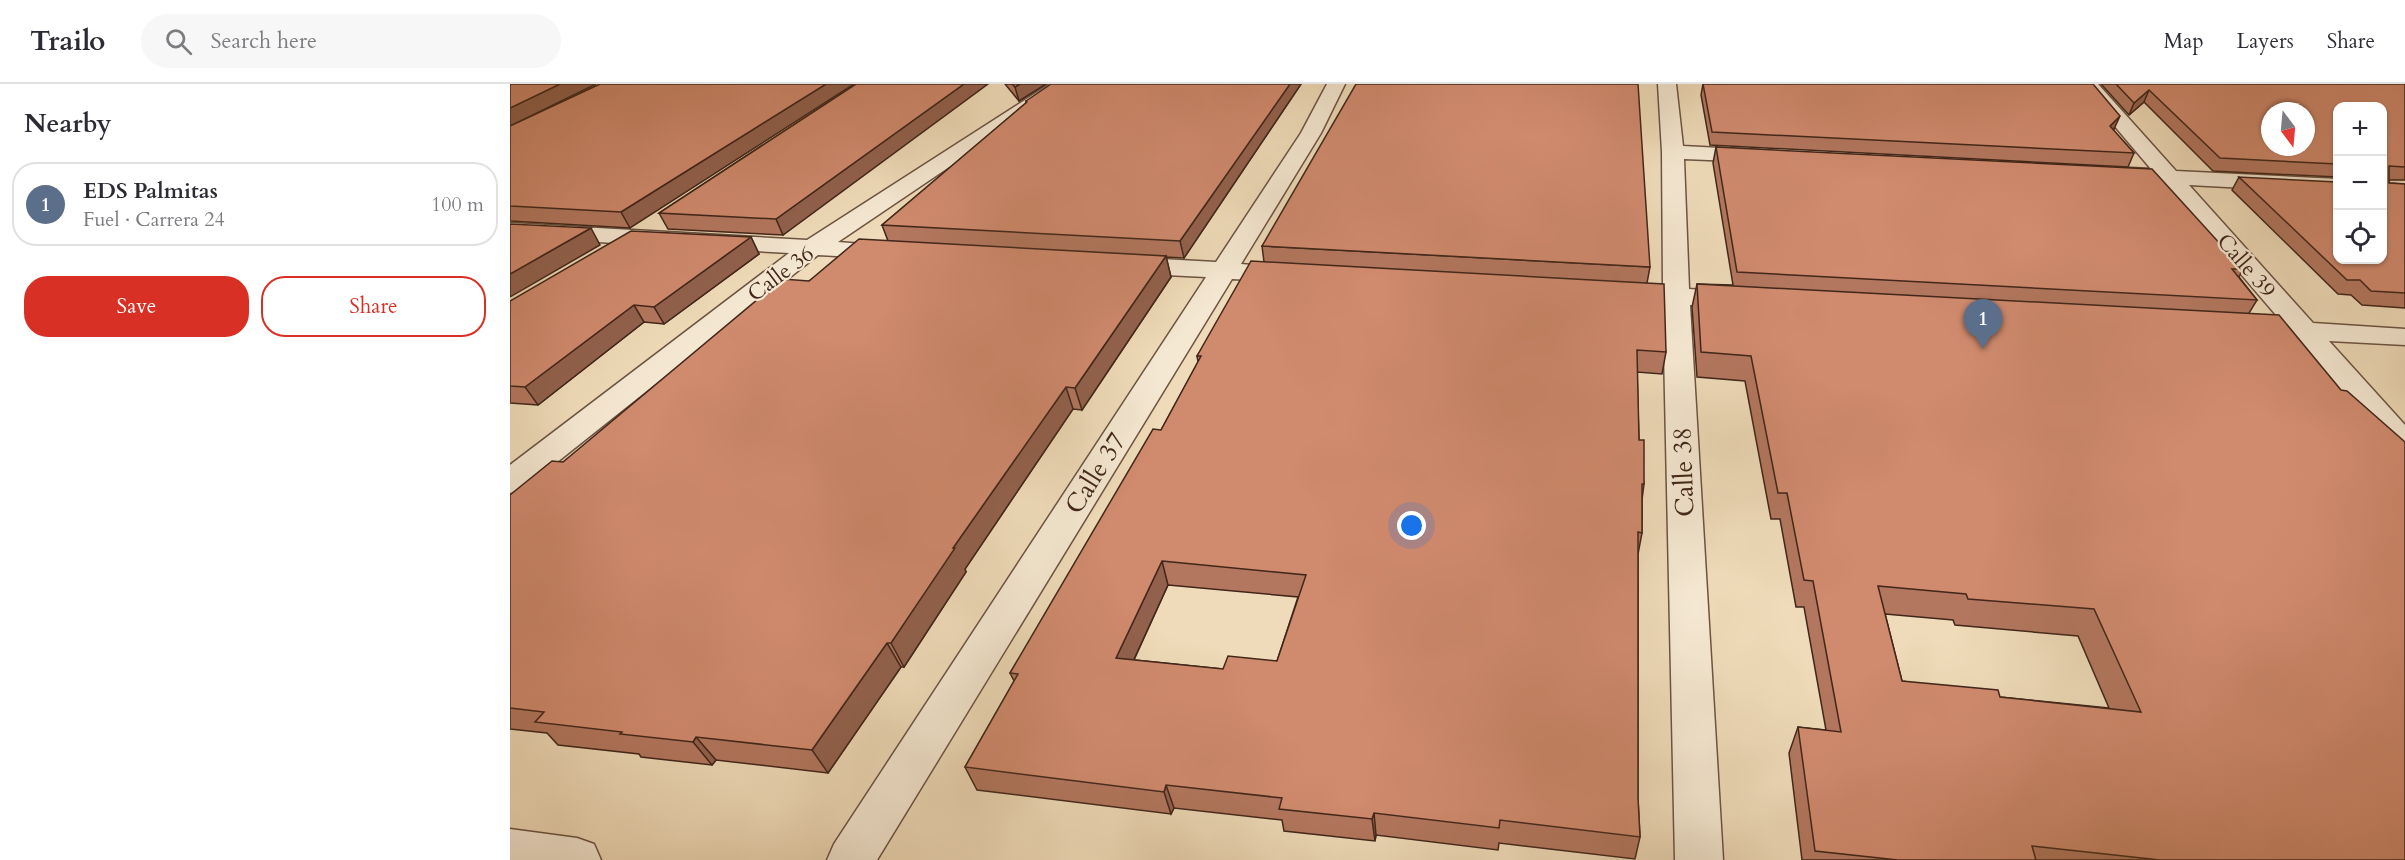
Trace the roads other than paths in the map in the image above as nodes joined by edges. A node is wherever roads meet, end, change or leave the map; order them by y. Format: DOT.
graph roads {
  1 [pos="1063,84"];
  2 [pos="1336,84"];
  3 [pos="1667,84"];
  4 [pos="2090,84"];
  5 [pos="1673,152"];
  6 [pos="1779,157"];
  7 [pos="2086,173"];
  8 [pos="2169,177"];
  9 [pos="2333,186"];
  10 [pos="665,218"];
  11 [pos="510,230"];
  12 [pos="636,237"];
  13 [pos="813,247"];
  14 [pos="918,253"];
  15 [pos="597,260"];
  16 [pos="1106,264"];
  17 [pos="1223,270"];
  18 [pos="1318,276"];
  19 [pos="1593,291"];
  20 [pos="1676,296"];
  21 [pos="1759,301"];
  22 [pos="2224,327"];
  23 [pos="2306,332"];
  24 [pos="2405,337"];
  25 [pos="2405,445"];
  26 [pos="510,482"];
  27 [pos="510,851"];
  28 [pos="577,860"];
  29 [pos="851,860"];
  30 [pos="1699,860"];
  1 -- 13 [label="street, Calle 36"];
  2 -- 17 [label="street, Calle 37"];
  3 -- 5 [label="street, Calle 38"];
  4 -- 8 [label="street, Calle 39"];
  5 -- 6 [label="street"];
  5 -- 20 [label="street, Calle 38"];
  7 -- 8 [label="street"];
  8 -- 9 [label="street"];
  8 -- 23 [label="street, Calle 39"];
  10 -- 12 [label="street"];
  11 -- 12 [label="street"];
  12 -- 13 [label="street"];
  12 -- 15 [label="street"];
  13 -- 14 [label="street"];
  13 -- 26 [label="street, Calle 36"];
  16 -- 17 [label="street"];
  17 -- 18 [label="street"];
  17 -- 29 [label="street, Calle 37"];
  19 -- 20 [label="street"];
  20 -- 21 [label="street"];
  20 -- 30 [label="street, Calle 38"];
  22 -- 23 [label="street"];
  23 -- 24 [label="street"];
  23 -- 25 [label="street, Calle 39"];
  27 -- 28 [label="street"];
}
